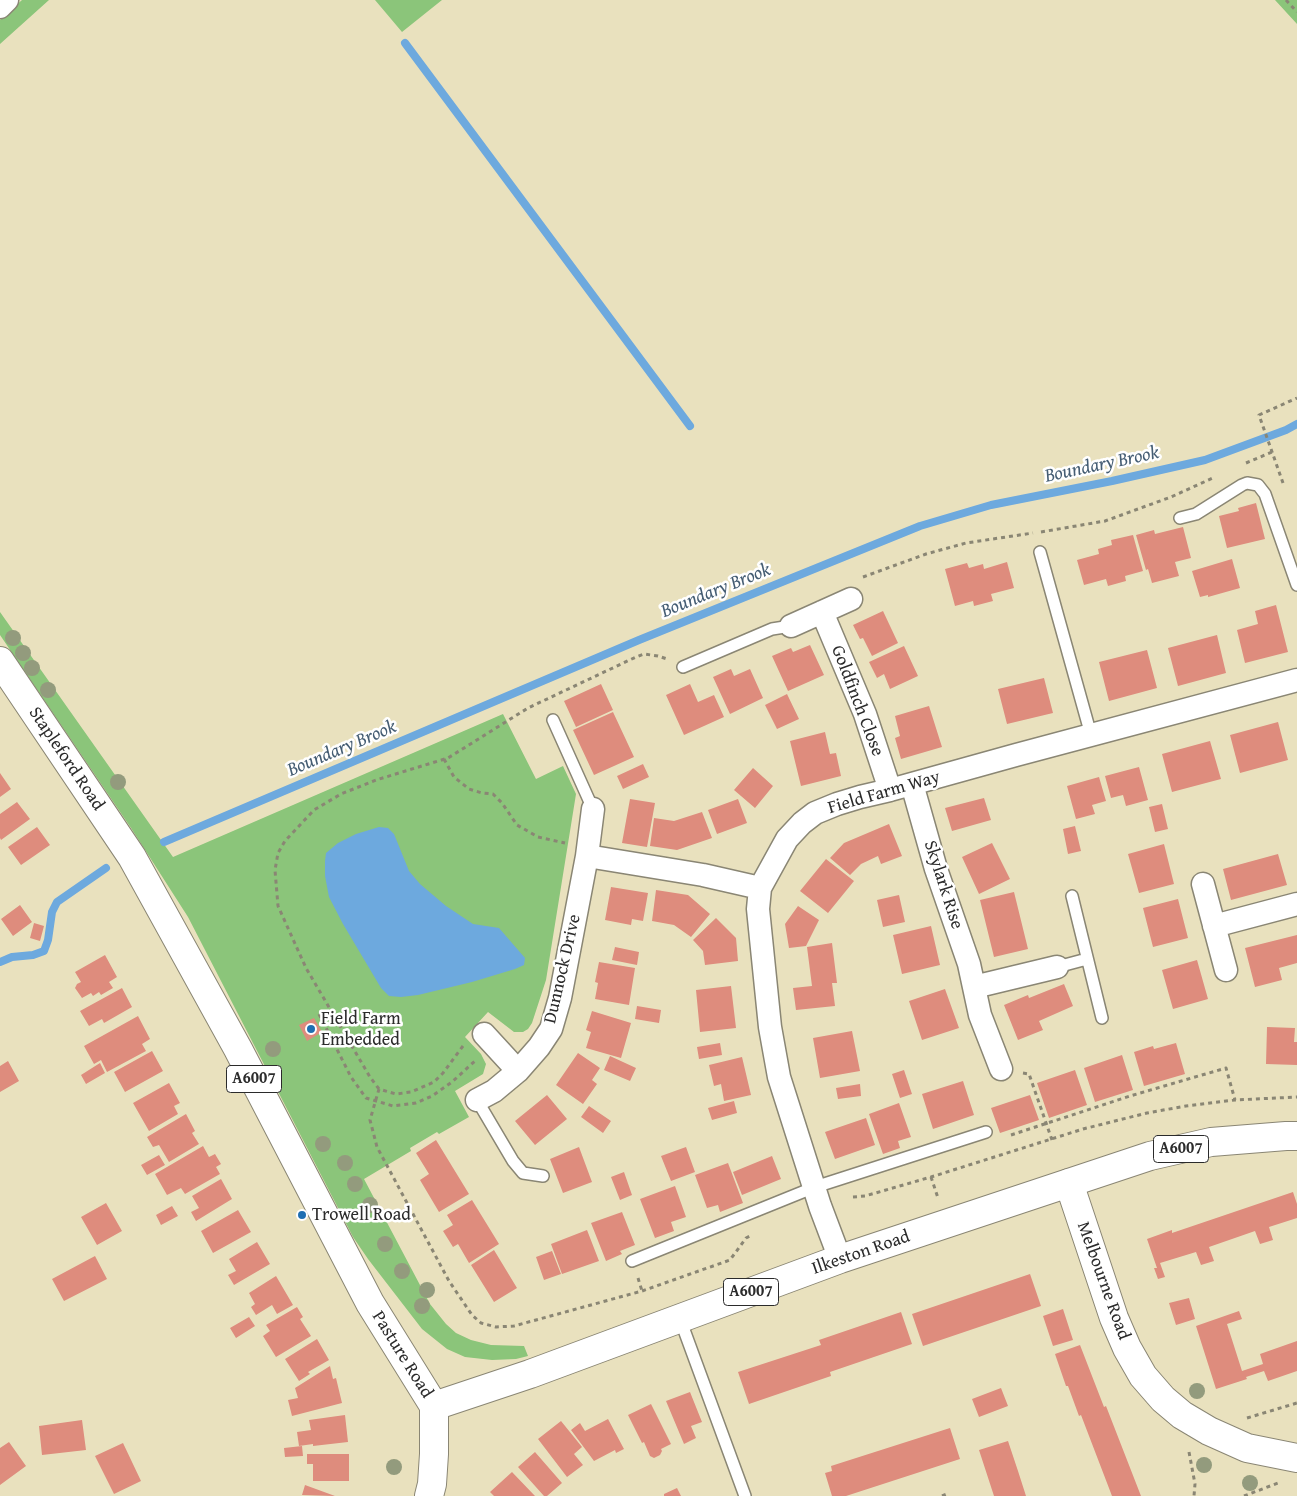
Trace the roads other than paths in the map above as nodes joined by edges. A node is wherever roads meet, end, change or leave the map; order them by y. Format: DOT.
graph roads {
  1 [pos="8,0"];
  2 [pos="0,7"];
  3 [pos="1180,518"];
  4 [pos="1040,552"];
  5 [pos="1297,585"];
  6 [pos="854,589"];
  7 [pos="822,612"];
  8 [pos="791,626"];
  9 [pos="0,660"];
  10 [pos="683,667"];
  11 [pos="1297,680"];
  12 [pos="553,720"];
  13 [pos="1091,735"];
  14 [pos="901,787"];
  15 [pos="593,809"];
  16 [pos="588,851"];
  17 [pos="1203,884"];
  18 [pos="760,888"];
  19 [pos="1072,896"];
  20 [pos="1297,904"];
  21 [pos="1214,926"];
  22 [pos="1087,959"];
  23 [pos="1057,967"];
  24 [pos="1226,970"];
  25 [pos="974,987"];
  26 [pos="1102,1018"];
  27 [pos="488,1039"];
  28 [pos="1000,1069"];
  29 [pos="518,1071"];
  30 [pos="476,1100"];
  31 [pos="986,1132"];
  32 [pos="1297,1136"];
  33 [pos="543,1176"];
  34 [pos="1069,1183"];
  35 [pos="817,1196"];
  36 [pos="840,1258"];
  37 [pos="632,1261"];
  38 [pos="370,1303"];
  39 [pos="680,1317"];
  40 [pos="434,1406"];
  41 [pos="1297,1458"];
  42 [pos="429,1496"];
  43 [pos="745,1496"];
  1 -- 2 [label="street"];
  3 -- 5 [label="lane"];
  4 -- 13 [label="lane"];
  6 -- 7 [label="street"];
  7 -- 8 [label="street"];
  7 -- 14 [label="street, Goldfinch Close"];
  8 -- 10 [label="lane"];
  9 -- 38 [label="main road, Stapleford Road / A6007"];
  11 -- 13 [label="street, Field Farm Way"];
  12 -- 15 [label="lane"];
  13 -- 14 [label="street, Field Farm Way"];
  14 -- 18 [label="street, Field Farm Way"];
  14 -- 25 [label="street, Skylark Rise"];
  15 -- 16 [label="street, Dunnock Drive"];
  16 -- 18 [label="street"];
  16 -- 29 [label="street, Dunnock Drive"];
  17 -- 21 [label="street"];
  18 -- 35 [label="street, Field Farm Way"];
  19 -- 22 [label="lane"];
  20 -- 21 [label="street"];
  21 -- 24 [label="street"];
  22 -- 23 [label="lane"];
  22 -- 26 [label="lane"];
  23 -- 25 [label="street"];
  25 -- 28 [label="street, Skylark Rise"];
  27 -- 29 [label="street"];
  29 -- 30 [label="street, Dunnock Drive"];
  30 -- 33 [label="lane"];
  31 -- 35 [label="lane"];
  32 -- 34 [label="main road, Ilkeston Road / A6007"];
  34 -- 36 [label="main road, Ilkeston Road / A6007"];
  34 -- 41 [label="main road, Melbourne Road"];
  35 -- 36 [label="street, Field Farm Way"];
  35 -- 37 [label="lane"];
  36 -- 39 [label="main road, Ilkeston Road / A6007"];
  38 -- 40 [label="main road, Pasture Road / A6007"];
  39 -- 40 [label="main road, Ilkeston Road / A6007"];
  39 -- 43 [label="lane"];
  40 -- 42 [label="main road, Pasture Road"];
}
